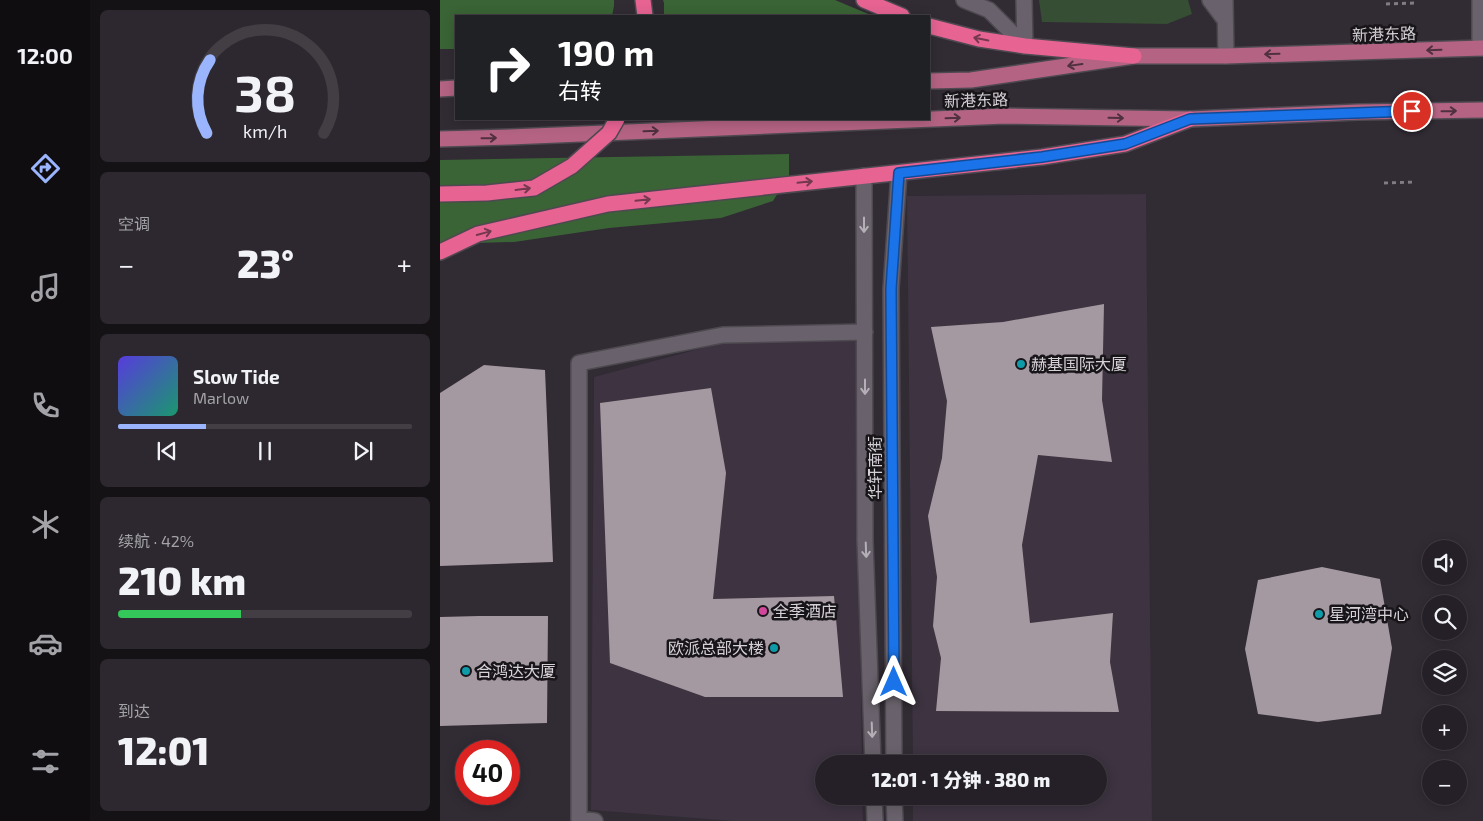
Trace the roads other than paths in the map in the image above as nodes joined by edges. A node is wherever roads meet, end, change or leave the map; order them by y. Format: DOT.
graph roads {
  1 [pos="644,0"];
  2 [pos="864,0"];
  3 [pos="964,0"];
  4 [pos="1024,0"];
  5 [pos="1210,0"];
  6 [pos="1225,0"];
  7 [pos="1480,0"];
  8 [pos="985,5"];
  9 [pos="645,15"];
  10 [pos="900,15"];
  11 [pos="1225,20"];
  12 [pos="930,26"];
  13 [pos="1025,46"];
  14 [pos="1482,48"];
  15 [pos="1134,56"];
  16 [pos="1226,56"];
  17 [pos="930,81"];
  18 [pos="455,88"];
  19 [pos="440,89"];
  20 [pos="1483,110"];
  21 [pos="930,119"];
  22 [pos="1190,119"];
  23 [pos="616,120"];
  24 [pos="911,120"];
  25 [pos="440,139"];
  26 [pos="899,173"];
  27 [pos="864,176"];
  28 [pos="440,194"];
  29 [pos="440,252"];
  30 [pos="865,332"];
  31 [pos="873,755"];
  32 [pos="894,755"];
  33 [pos="874,805"];
  34 [pos="894,805"];
  35 [pos="595,821"];
  36 [pos="875,821"];
  37 [pos="894,821"];
  1 -- 9 [label="highway"];
  2 -- 10 [label="highway"];
  3 -- 8 [label="street"];
  4 -- 13 [label="street"];
  5 -- 11 [label="street"];
  6 -- 11 [label="street"];
  7 -- 14 [label="street"];
  8 -- 13 [label="street"];
  11 -- 16 [label="street"];
  13 -- 12 [label="highway, one-way"];
  13 -- 15 [label="highway"];
  14 -- 16 [label="main road, 新港东路, one-way"];
  15 -- 16 [label="main road, 新港东路"];
  15 -- 17 [label="main road, 新港东路, one-way"];
  18 -- 19 [label="main road"];
  22 -- 20 [label="main road, 新港东路, one-way"];
  21 -- 22 [label="main road, 新港东路, one-way"];
  22 -- 26 [label="highway"];
  28 -- 23 [label="highway, one-way, bridge"];
  25 -- 24 [label="main road, 新港东路, one-way"];
  26 -- 27 [label="highway"];
  26 -- 32 [label="street, 华轩南街"];
  29 -- 27 [label="highway, one-way"];
  27 -- 30 [label="street, 华轩南街, one-way"];
  30 -- 31 [label="street, 华轩南街, one-way"];
  30 -- 35 [label="street"];
  33 -- 36 [label="street"];
  34 -- 37 [label="street"];
}
